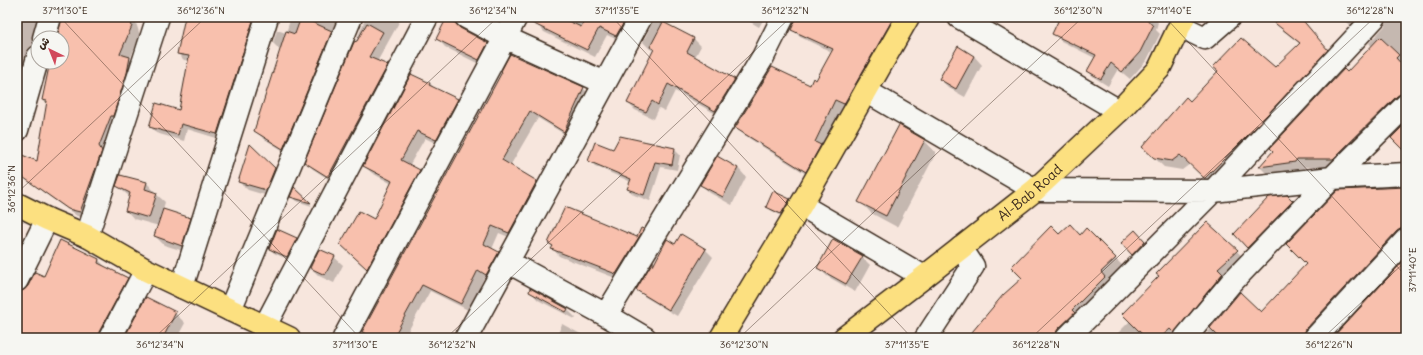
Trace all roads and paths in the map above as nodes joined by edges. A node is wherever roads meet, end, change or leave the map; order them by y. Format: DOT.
graph roads {
  1 [pos="50,17"];
  2 [pos="158,17"];
  3 [pos="267,17"];
  4 [pos="351,17"];
  5 [pos="427,17"];
  6 [pos="466,17"];
  7 [pos="516,17"];
  8 [pos="641,17"];
  9 [pos="783,17"];
  10 [pos="908,17"];
  11 [pos="959,17"];
  12 [pos="1228,17"];
  13 [pos="1374,17"];
  14 [pos="1182,22"];
  15 [pos="46,30"];
  16 [pos="506,38"];
  17 [pos="34,70"];
  18 [pos="605,83"];
  19 [pos="866,91"];
  20 [pos="1406,104"];
  21 [pos="1119,111"];
  22 [pos="17,130"];
  23 [pos="1406,174"];
  24 [pos="1332,178"];
  25 [pos="1035,190"];
  26 [pos="1213,191"];
  27 [pos="17,204"];
  28 [pos="801,205"];
  29 [pos="47,219"];
  30 [pos="87,236"];
  31 [pos="1406,240"];
  32 [pos="961,248"];
  33 [pos="508,262"];
  34 [pos="146,270"];
  35 [pos="924,277"];
  36 [pos="17,280"];
  37 [pos="182,287"];
  38 [pos="230,310"];
  39 [pos="606,315"];
  40 [pos="274,333"];
  41 [pos="110,338"];
  42 [pos="344,338"];
  43 [pos="466,338"];
  44 [pos="645,338"];
  45 [pos="721,338"];
  46 [pos="844,338"];
  47 [pos="926,338"];
  48 [pos="1067,338"];
  49 [pos="1186,338"];
  50 [pos="1315,338"];
  1 -- 15 [label="street"];
  2 -- 30 [label="street"];
  3 -- 37 [label="street"];
  4 -- 38 [label="street"];
  5 -- 40 [label="street"];
  6 -- 16 [label="street"];
  7 -- 16 [label="street"];
  8 -- 18 [label="street"];
  9 -- 39 [label="street"];
  10 -- 19 [label="main road"];
  11 -- 21 [label="street"];
  12 -- 14 [label="street"];
  13 -- 26 [label="street"];
  14 -- 21 [label="main road, Al-Bab Road"];
  16 -- 18 [label="street"];
  16 -- 42 [label="street"];
  17 -- 22 [label="street"];
  18 -- 33 [label="street"];
  19 -- 25 [label="street"];
  19 -- 28 [label="main road"];
  20 -- 24 [label="street"];
  21 -- 25 [label="main road, Al-Bab Road"];
  23 -- 24 [label="street"];
  24 -- 26 [label="street"];
  24 -- 49 [label="street"];
  25 -- 26 [label="street"];
  25 -- 32 [label="main road, Al-Bab Road"];
  26 -- 48 [label="street"];
  27 -- 29 [label="main road"];
  28 -- 35 [label="street"];
  28 -- 45 [label="main road"];
  29 -- 30 [label="main road"];
  29 -- 36 [label="street"];
  30 -- 34 [label="main road"];
  31 -- 50 [label="street"];
  32 -- 35 [label="main road, Al-Bab Road"];
  32 -- 47 [label="street"];
  33 -- 39 [label="street"];
  33 -- 43 [label="street"];
  34 -- 37 [label="main road"];
  34 -- 41 [label="street"];
  35 -- 46 [label="main road, Al-Bab Road"];
  37 -- 38 [label="main road"];
  38 -- 40 [label="main road"];
  39 -- 44 [label="street"];
}
